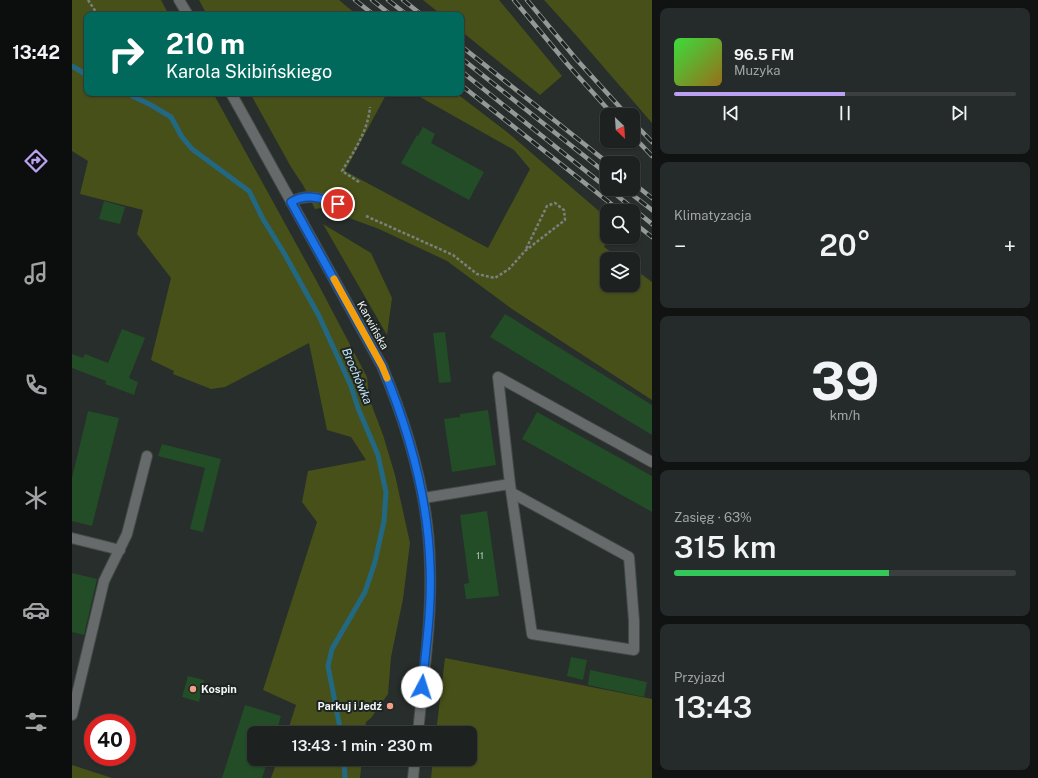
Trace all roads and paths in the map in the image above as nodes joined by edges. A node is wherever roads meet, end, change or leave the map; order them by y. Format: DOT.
graph roads {
  1 [pos="88,0"];
  2 [pos="179,0"];
  3 [pos="96,12"];
  4 [pos="186,12"];
  5 [pos="233,96"];
  6 [pos="370,107"];
  7 [pos="359,182"];
  8 [pos="291,202"];
  9 [pos="349,207"];
  10 [pos="366,216"];
  11 [pos="525,251"];
  12 [pos="147,456"];
  13 [pos="652,462"];
  14 [pos="511,489"];
  15 [pos="424,498"];
  16 [pos="72,538"];
  17 [pos="120,550"];
  18 [pos="72,715"];
  19 [pos="419,726"];
  20 [pos="414,766"];
  21 [pos="413,778"];
  1 -- 3 [label="path"];
  2 -- 4 [label="street"];
  5 -- 8 [label="street, Karwińska"];
  6 -- 7 [label="path"];
  8 -- 9 [label="street"];
  8 -- 15 [label="street, Karwińska"];
  10 -- 11 [label="path"];
  11 -- 11 [label="path"];
  12 -- 17 [label="street"];
  13 -- 14 [label="street"];
  14 -- 14 [label="street"];
  14 -- 15 [label="street"];
  15 -- 19 [label="street, Karwińska"];
  16 -- 17 [label="street"];
  17 -- 18 [label="street"];
  20 -- 21 [label="street"];
}
